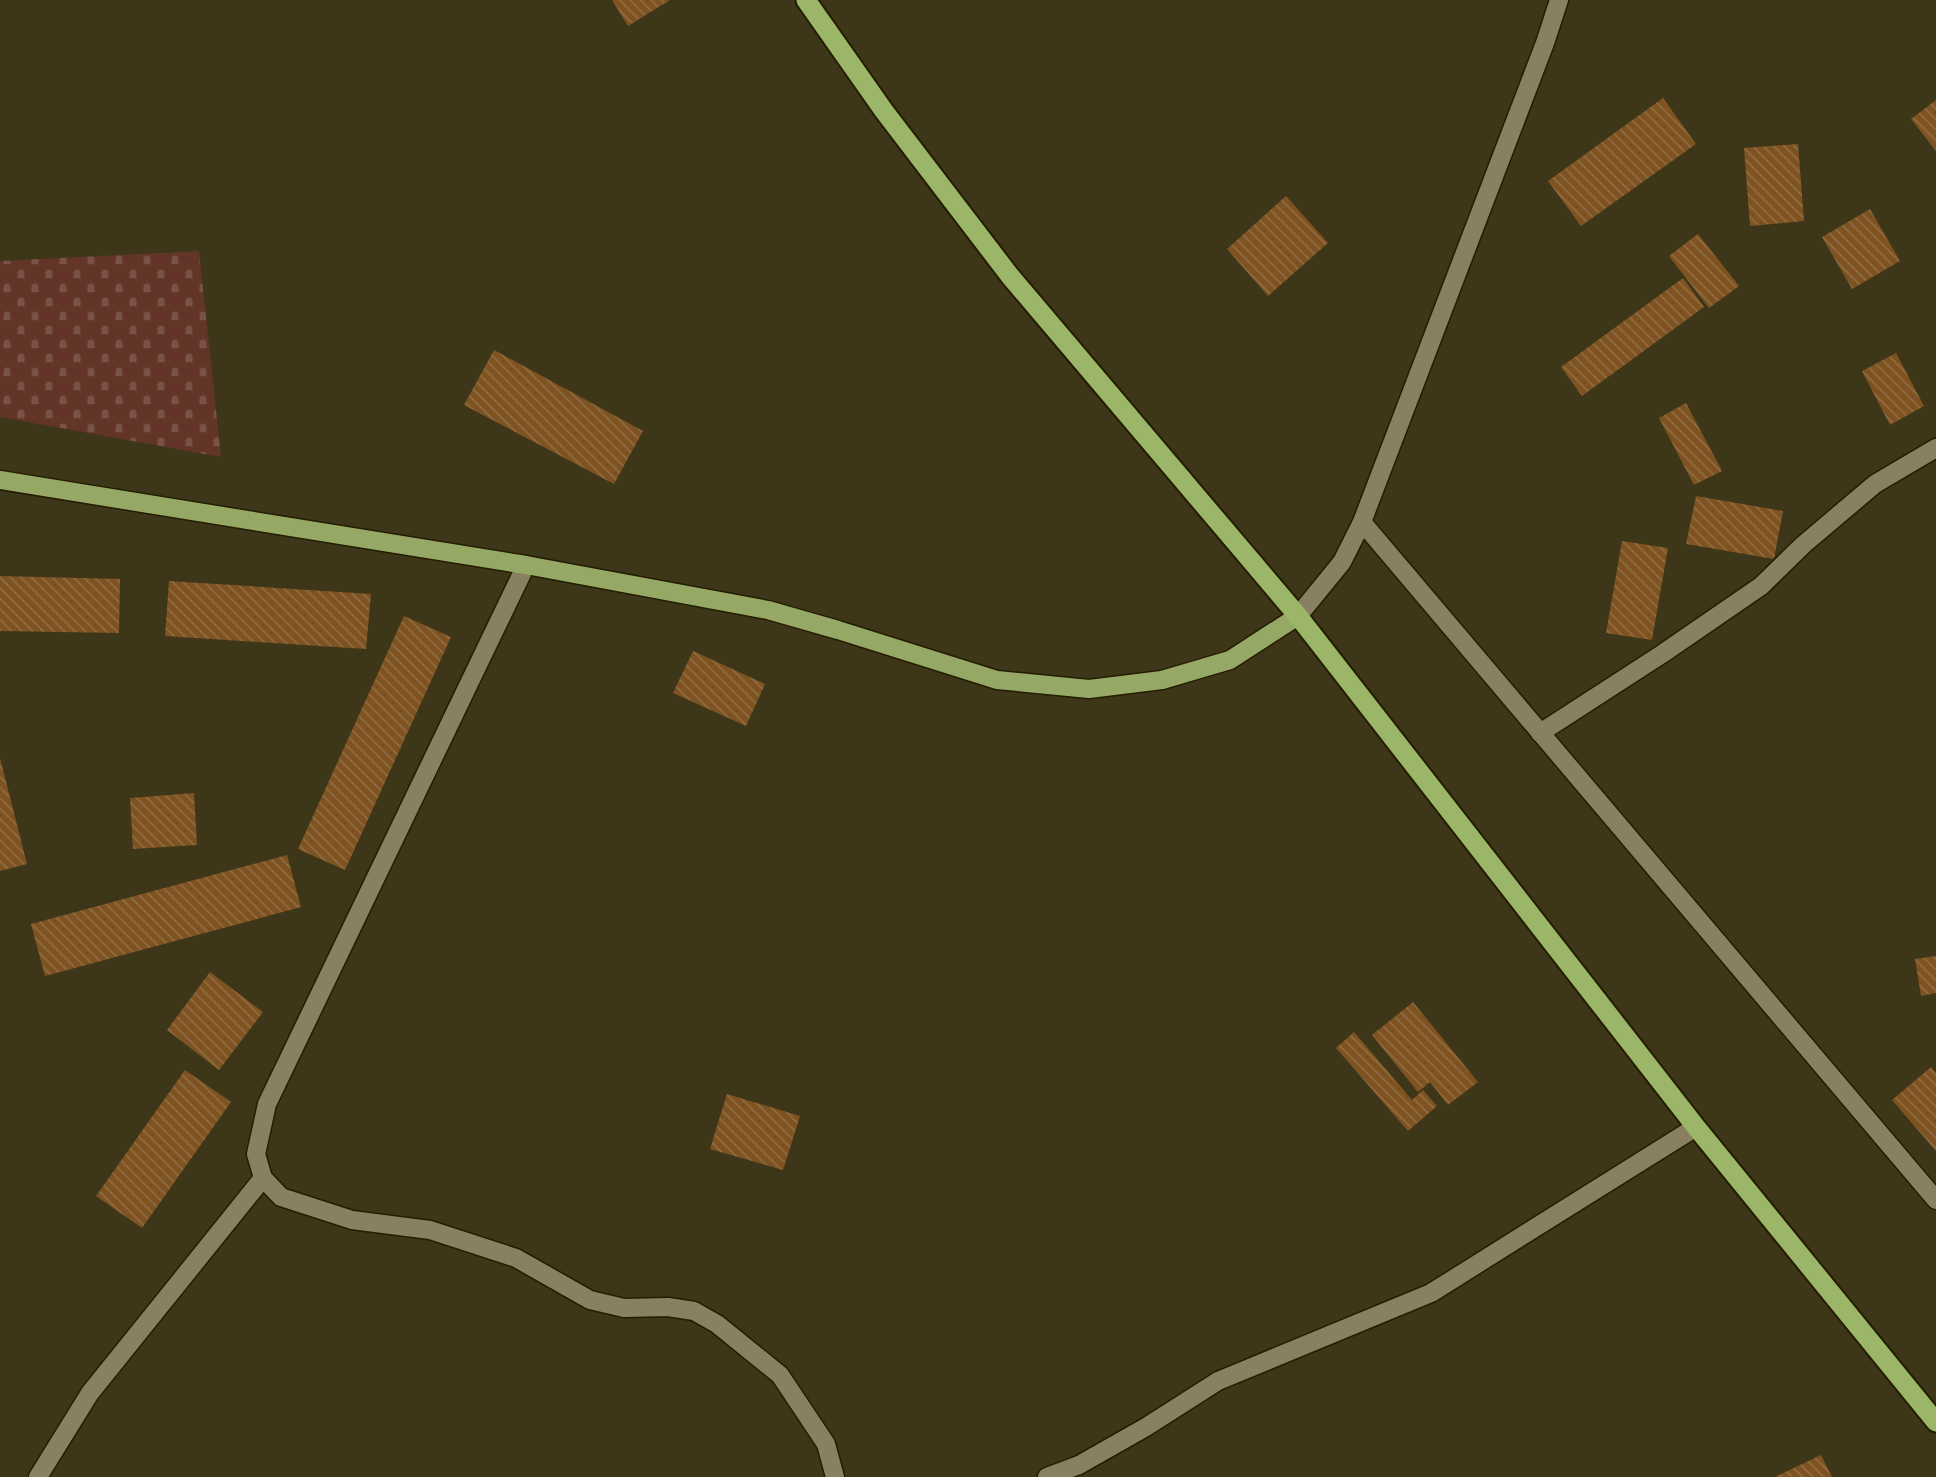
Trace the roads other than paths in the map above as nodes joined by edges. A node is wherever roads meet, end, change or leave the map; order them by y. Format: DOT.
graph roads {
  1 [pos="806,0"];
  2 [pos="1559,0"];
  3 [pos="1936,448"];
  4 [pos="0,480"];
  5 [pos="1362,522"];
  6 [pos="526,565"];
  7 [pos="1298,615"];
  8 [pos="1540,733"];
  9 [pos="1696,1127"];
  10 [pos="263,1178"];
  11 [pos="1936,1200"];
  12 [pos="1936,1422"];
  13 [pos="38,1477"];
  14 [pos="835,1477"];
  15 [pos="1047,1477"];
  1 -- 7 [label="highway"];
  2 -- 5 [label="street"];
  3 -- 8 [label="street"];
  4 -- 6 [label="main road"];
  5 -- 7 [label="street"];
  5 -- 8 [label="street"];
  6 -- 7 [label="main road"];
  6 -- 10 [label="street"];
  7 -- 9 [label="highway"];
  8 -- 11 [label="street"];
  9 -- 12 [label="highway"];
  9 -- 15 [label="street"];
  10 -- 13 [label="street"];
  10 -- 14 [label="street"];
}
